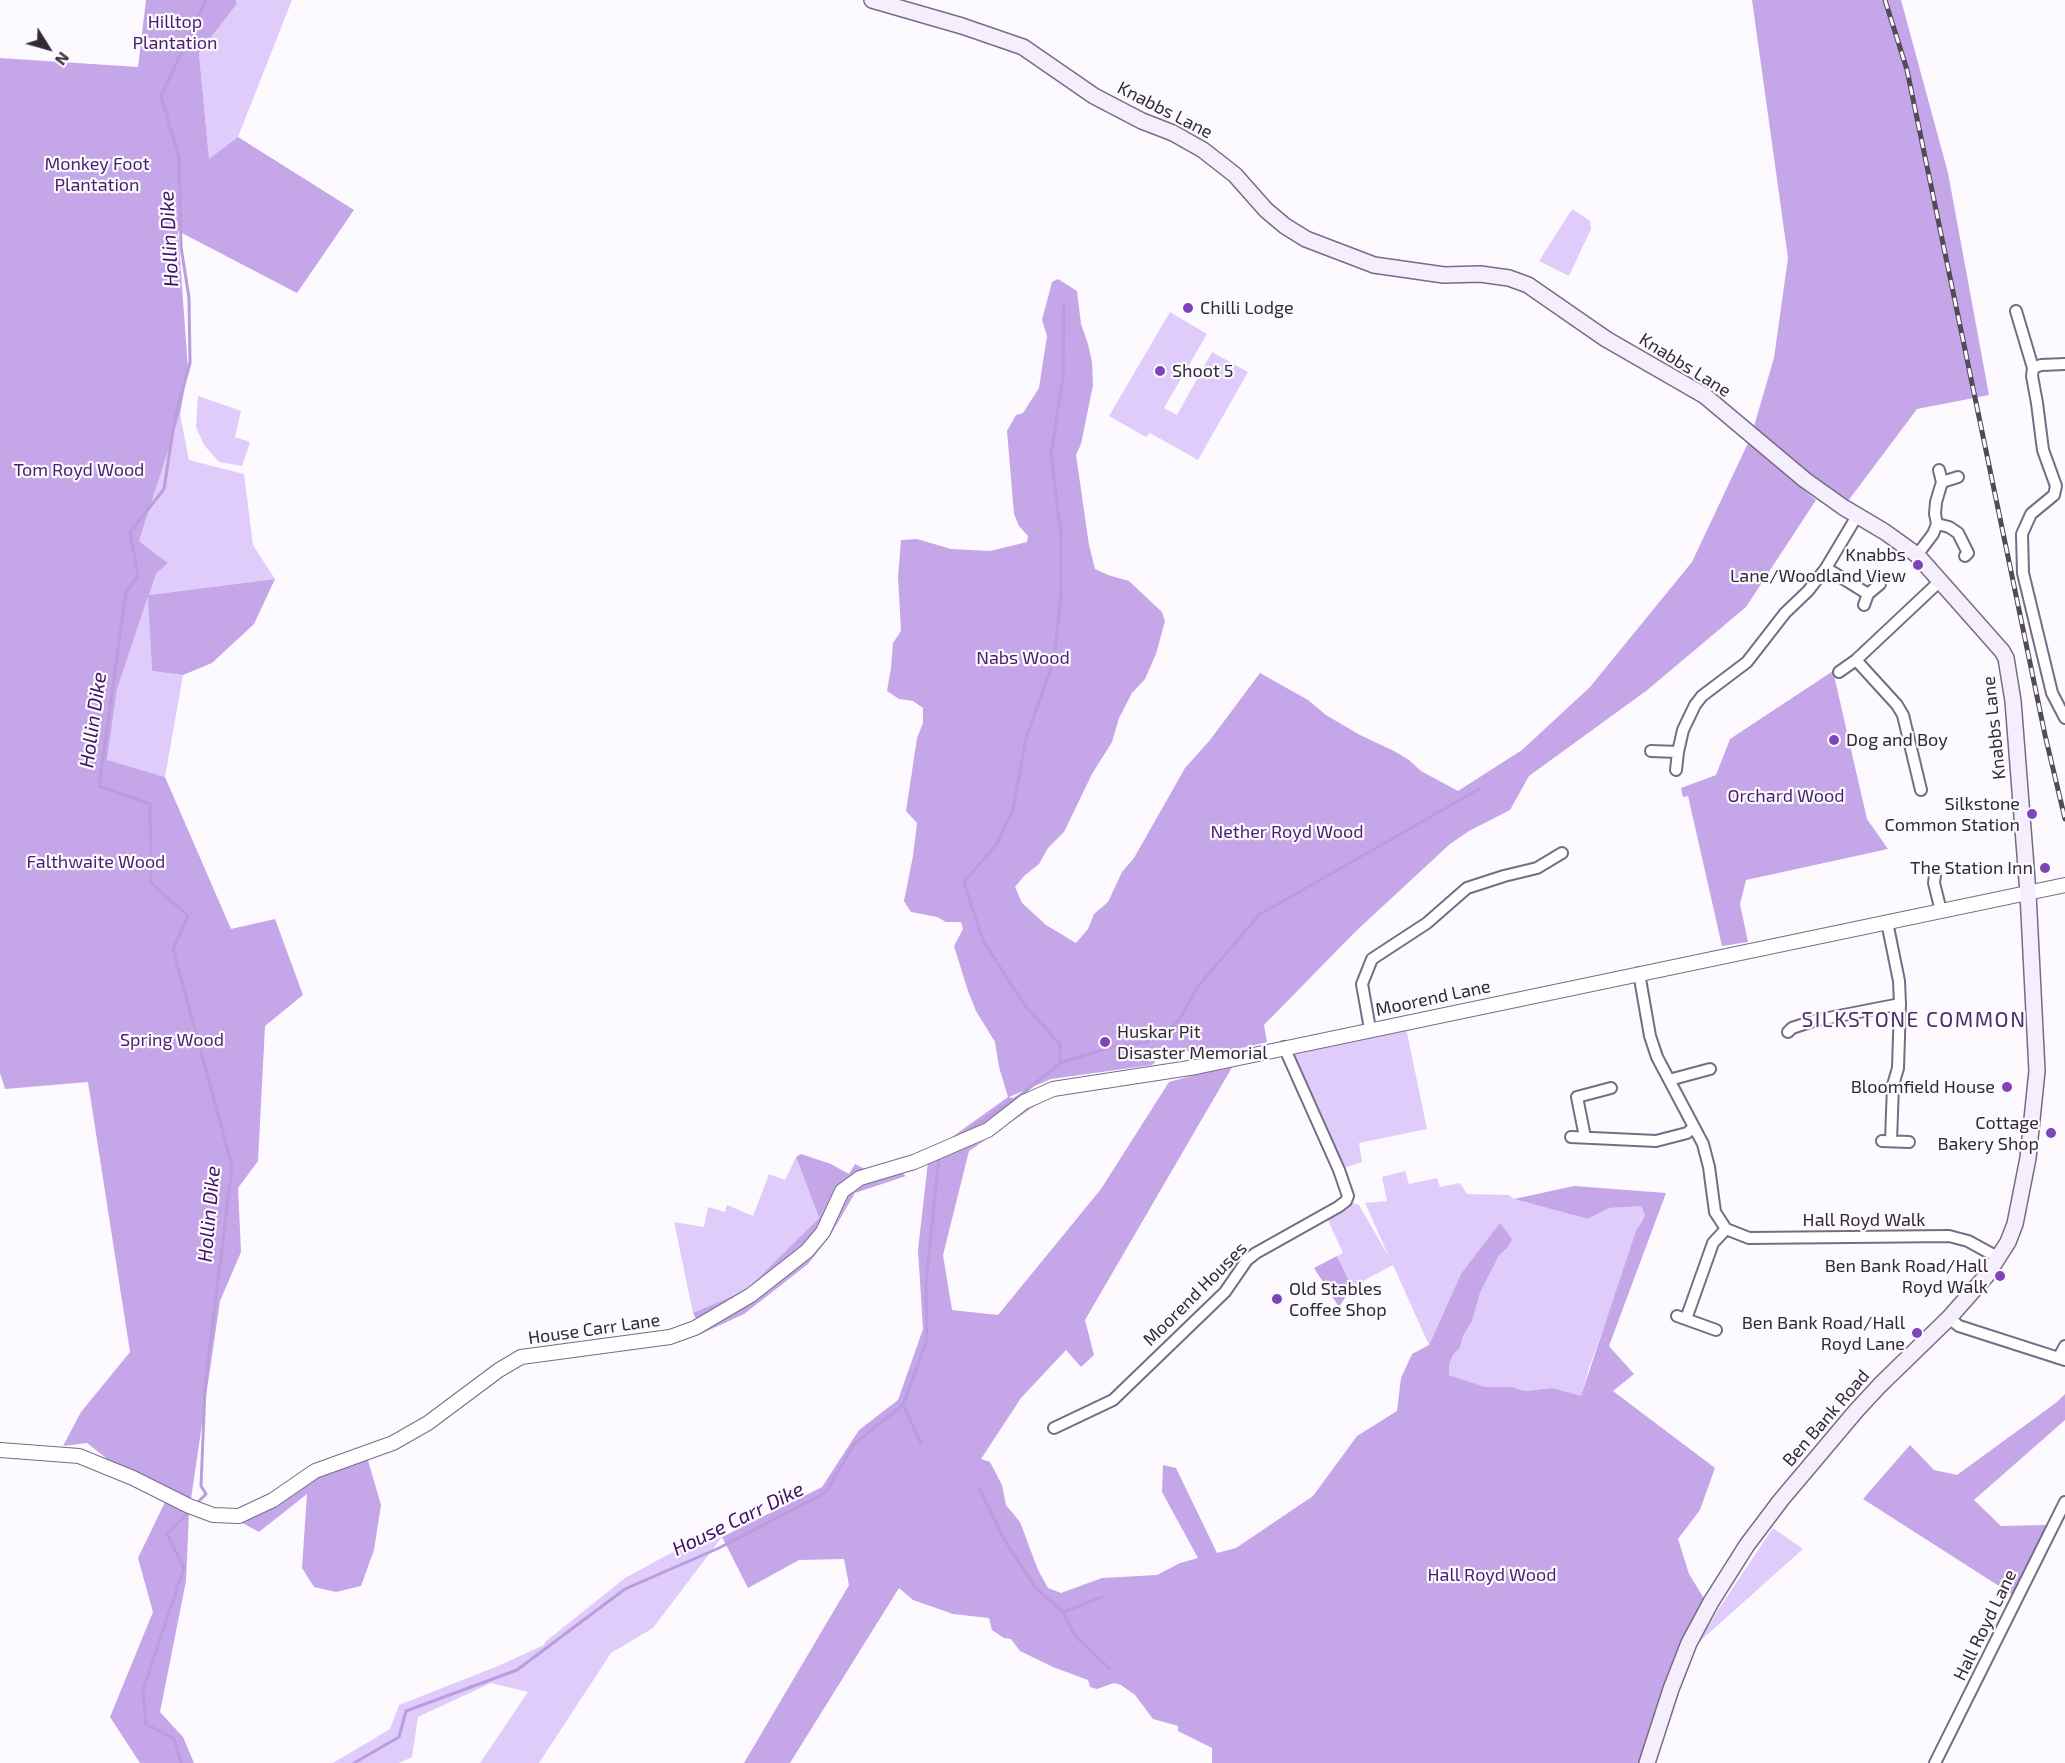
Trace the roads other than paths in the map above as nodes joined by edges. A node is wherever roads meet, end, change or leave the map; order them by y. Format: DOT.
graph roads {
  1 [pos="872,0"];
  2 [pos="2016,311"];
  3 [pos="2065,364"];
  4 [pos="2032,368"];
  5 [pos="1939,470"];
  6 [pos="1958,477"];
  7 [pos="1942,482"];
  8 [pos="1857,516"];
  9 [pos="1937,524"];
  10 [pos="1917,555"];
  11 [pos="1965,556"];
  12 [pos="1826,568"];
  13 [pos="1940,581"];
  14 [pos="1880,584"];
  15 [pos="1856,660"];
  16 [pos="1839,672"];
  17 [pos="2065,718"];
  18 [pos="1651,752"];
  19 [pos="1678,752"];
  20 [pos="1676,770"];
  21 [pos="1921,790"];
  22 [pos="1562,854"];
  23 [pos="1935,875"];
  24 [pos="2065,885"];
  25 [pos="2028,893"];
  26 [pos="1941,911"];
  27 [pos="1887,922"];
  28 [pos="1639,973"];
  29 [pos="1900,1005"];
  30 [pos="1370,1029"];
  31 [pos="1788,1032"];
  32 [pos="1284,1047"];
  33 [pos="1710,1068"];
  34 [pos="1669,1080"];
  35 [pos="1611,1088"];
  36 [pos="1694,1127"];
  37 [pos="1571,1137"];
  38 [pos="1585,1137"];
  39 [pos="1909,1142"];
  40 [pos="860,1178"];
  41 [pos="1726,1229"];
  42 [pos="1999,1258"];
  43 [pos="1948,1318"];
  44 [pos="1711,1325"];
  45 [pos="2065,1346"];
  46 [pos="2062,1358"];
  47 [pos="1054,1428"];
  48 [pos="0,1450"];
  49 [pos="2065,1502"];
  50 [pos="1647,1763"];
  51 [pos="1935,1763"];
  1 -- 8 [label="main road, Knabbs Lane"];
  2 -- 4 [label="street"];
  3 -- 4 [label="street"];
  4 -- 17 [label="street"];
  5 -- 7 [label="street"];
  6 -- 7 [label="street"];
  7 -- 9 [label="street"];
  8 -- 10 [label="main road, Knabbs Lane"];
  8 -- 12 [label="street"];
  9 -- 10 [label="street"];
  9 -- 11 [label="street"];
  10 -- 13 [label="main road, Knabbs Lane"];
  12 -- 14 [label="street"];
  12 -- 19 [label="street"];
  13 -- 15 [label="street"];
  13 -- 25 [label="main road, Knabbs Lane"];
  15 -- 16 [label="street"];
  15 -- 21 [label="street"];
  18 -- 19 [label="street"];
  19 -- 20 [label="street"];
  22 -- 30 [label="street"];
  23 -- 26 [label="street"];
  24 -- 25 [label="street, Moorend Lane"];
  25 -- 26 [label="street, Moorend Lane"];
  25 -- 42 [label="main road, Ben Bank Road"];
  26 -- 27 [label="street, Moorend Lane"];
  27 -- 28 [label="street, Moorend Lane"];
  27 -- 29 [label="street"];
  28 -- 30 [label="street, Moorend Lane"];
  28 -- 34 [label="street"];
  29 -- 31 [label="street"];
  29 -- 39 [label="street"];
  30 -- 32 [label="street, Moorend Lane"];
  32 -- 40 [label="street, Moorend Lane"];
  32 -- 47 [label="street, Moorend Houses"];
  33 -- 34 [label="street"];
  34 -- 36 [label="street"];
  35 -- 38 [label="street"];
  36 -- 38 [label="street"];
  36 -- 41 [label="street"];
  37 -- 38 [label="street"];
  40 -- 48 [label="street, House Carr Lane"];
  41 -- 42 [label="street, Hall Royd Walk"];
  41 -- 44 [label="street"];
  42 -- 43 [label="main road, Ben Bank Road"];
  43 -- 46 [label="street"];
  43 -- 50 [label="main road, Ben Bank Road"];
  45 -- 46 [label="street"];
  49 -- 51 [label="street, Hall Royd Lane"];
}
